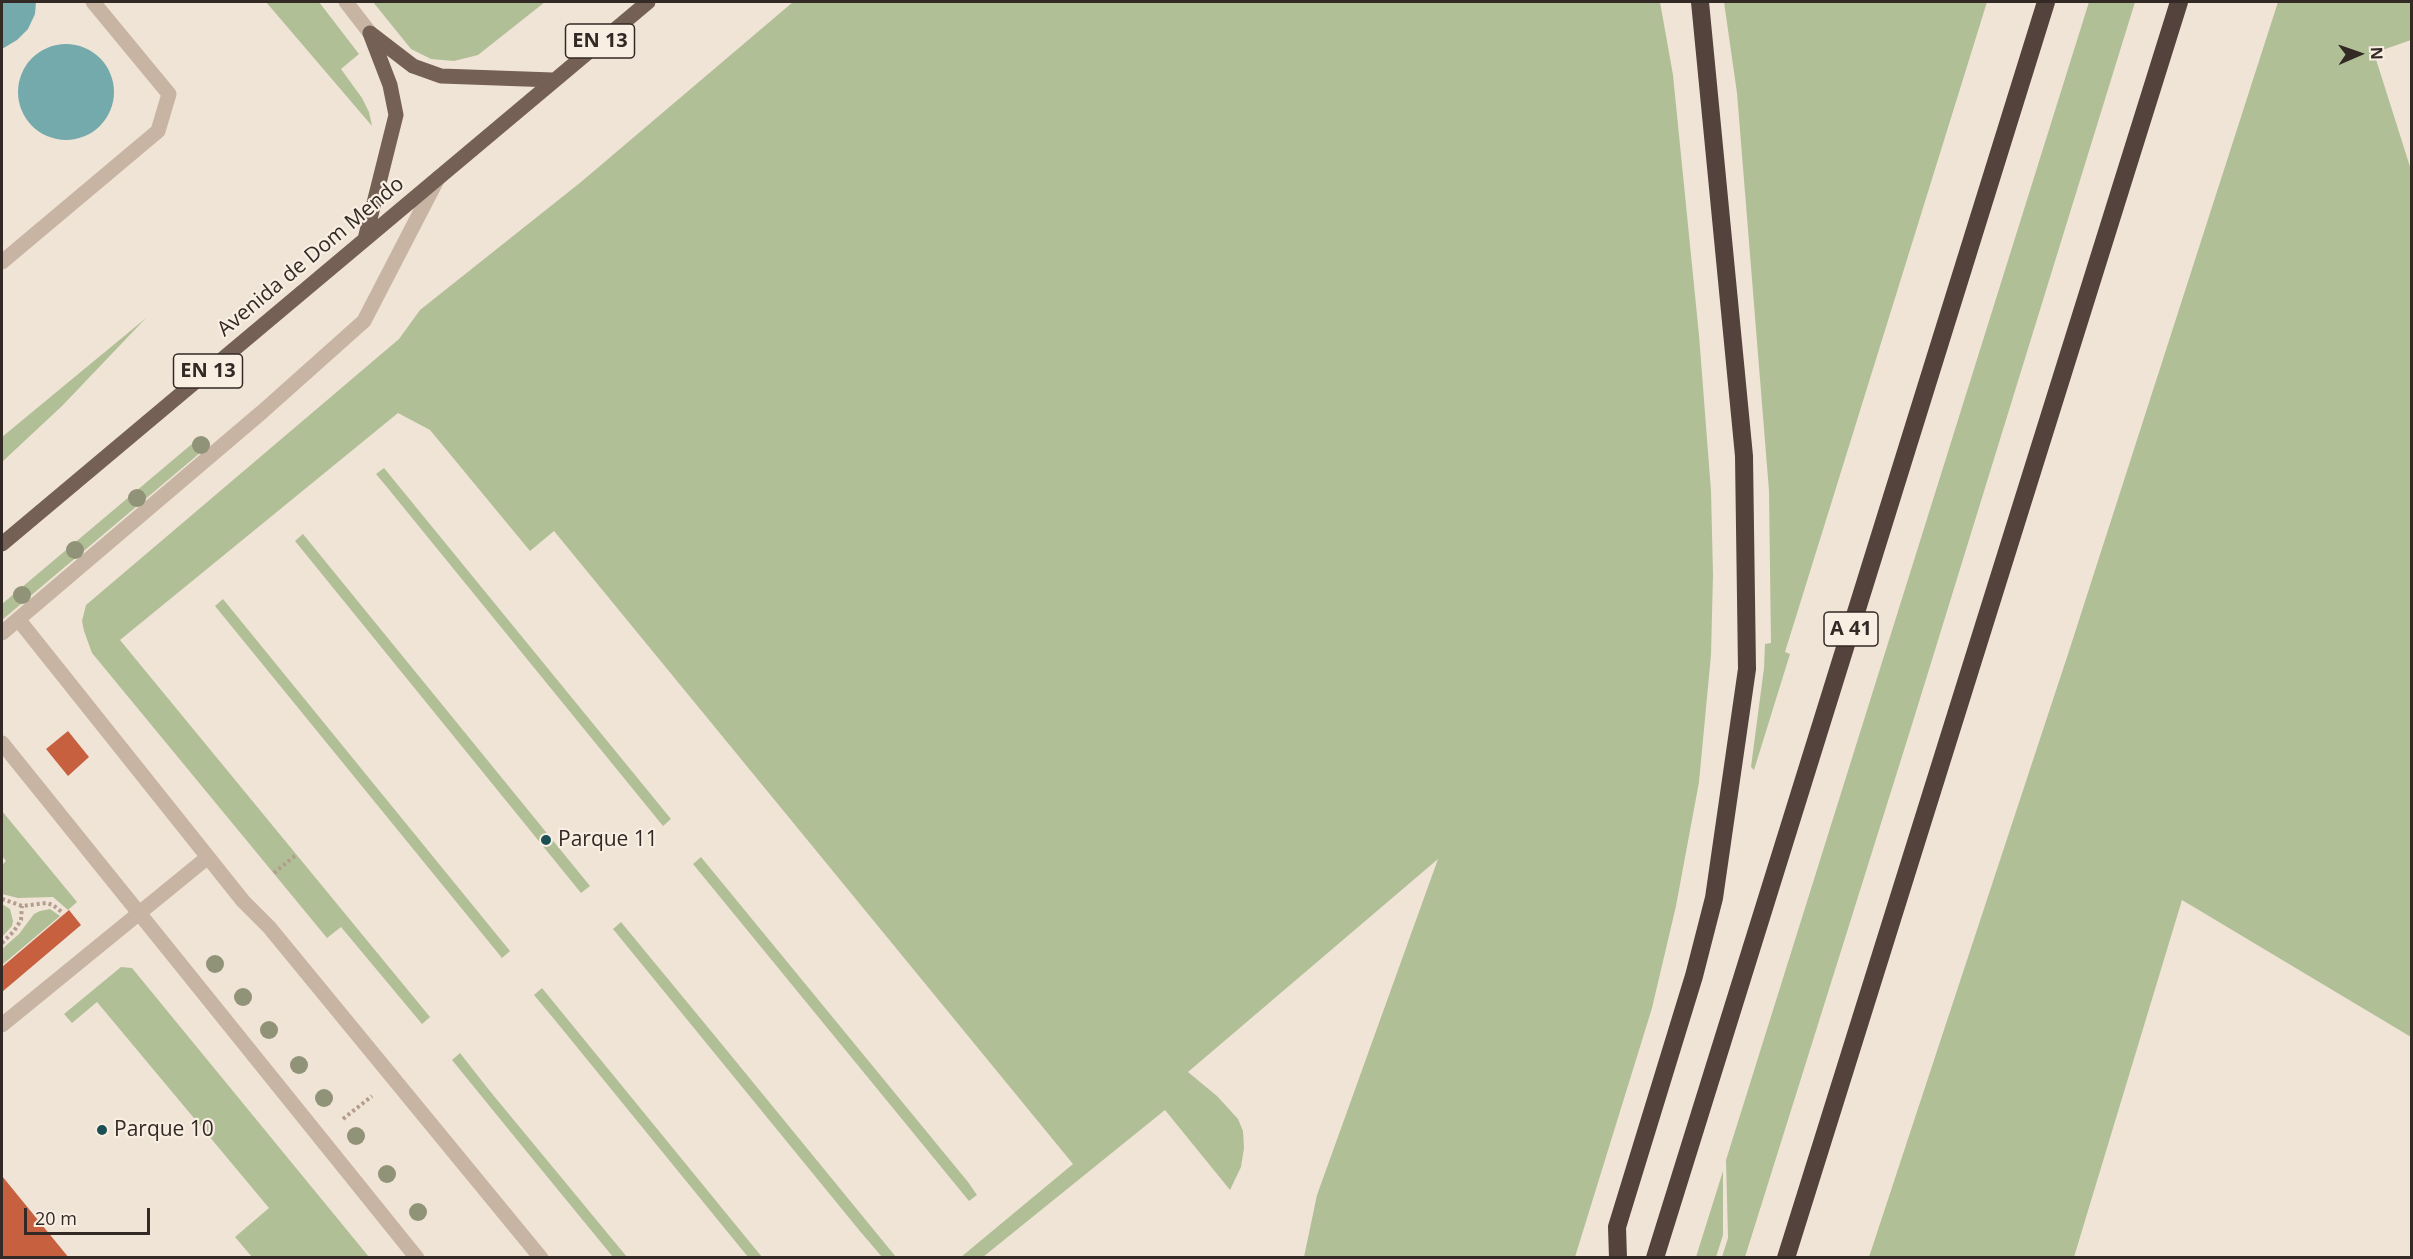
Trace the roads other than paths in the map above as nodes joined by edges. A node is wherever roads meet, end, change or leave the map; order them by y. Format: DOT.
graph roads {
  1 [pos="93,2"];
  2 [pos="346,2"];
  3 [pos="648,2"];
  4 [pos="1700,2"];
  5 [pos="2046,2"];
  6 [pos="2179,2"];
  7 [pos="370,33"];
  8 [pos="553,80"];
  9 [pos="439,177"];
  10 [pos="365,239"];
  11 [pos="2,262"];
  12 [pos="2,544"];
  13 [pos="18,618"];
  14 [pos="2,633"];
  15 [pos="2,743"];
  16 [pos="208,857"];
  17 [pos="139,913"];
  18 [pos="2,1025"];
  19 [pos="417,1257"];
  20 [pos="541,1257"];
  21 [pos="1618,1257"];
  22 [pos="1655,1257"];
  23 [pos="1786,1257"];
  1 -- 11 [label="street"];
  2 -- 7 [label="street"];
  3 -- 8 [label="main road, Avenida de Dom Mendo / EN 13"];
  4 -- 21 [label="highway"];
  5 -- 22 [label="highway, A 41"];
  6 -- 23 [label="highway"];
  7 -- 8 [label="main road"];
  7 -- 10 [label="main road"];
  8 -- 9 [label="main road, Avenida de Dom Mendo / EN 13"];
  9 -- 10 [label="main road, Avenida de Dom Mendo / EN 13"];
  9 -- 13 [label="street"];
  10 -- 12 [label="main road, Avenida de Dom Mendo / EN 13"];
  13 -- 14 [label="street"];
  13 -- 16 [label="street"];
  15 -- 17 [label="street"];
  16 -- 17 [label="street"];
  16 -- 20 [label="street"];
  17 -- 18 [label="street"];
  17 -- 19 [label="street"];
}
